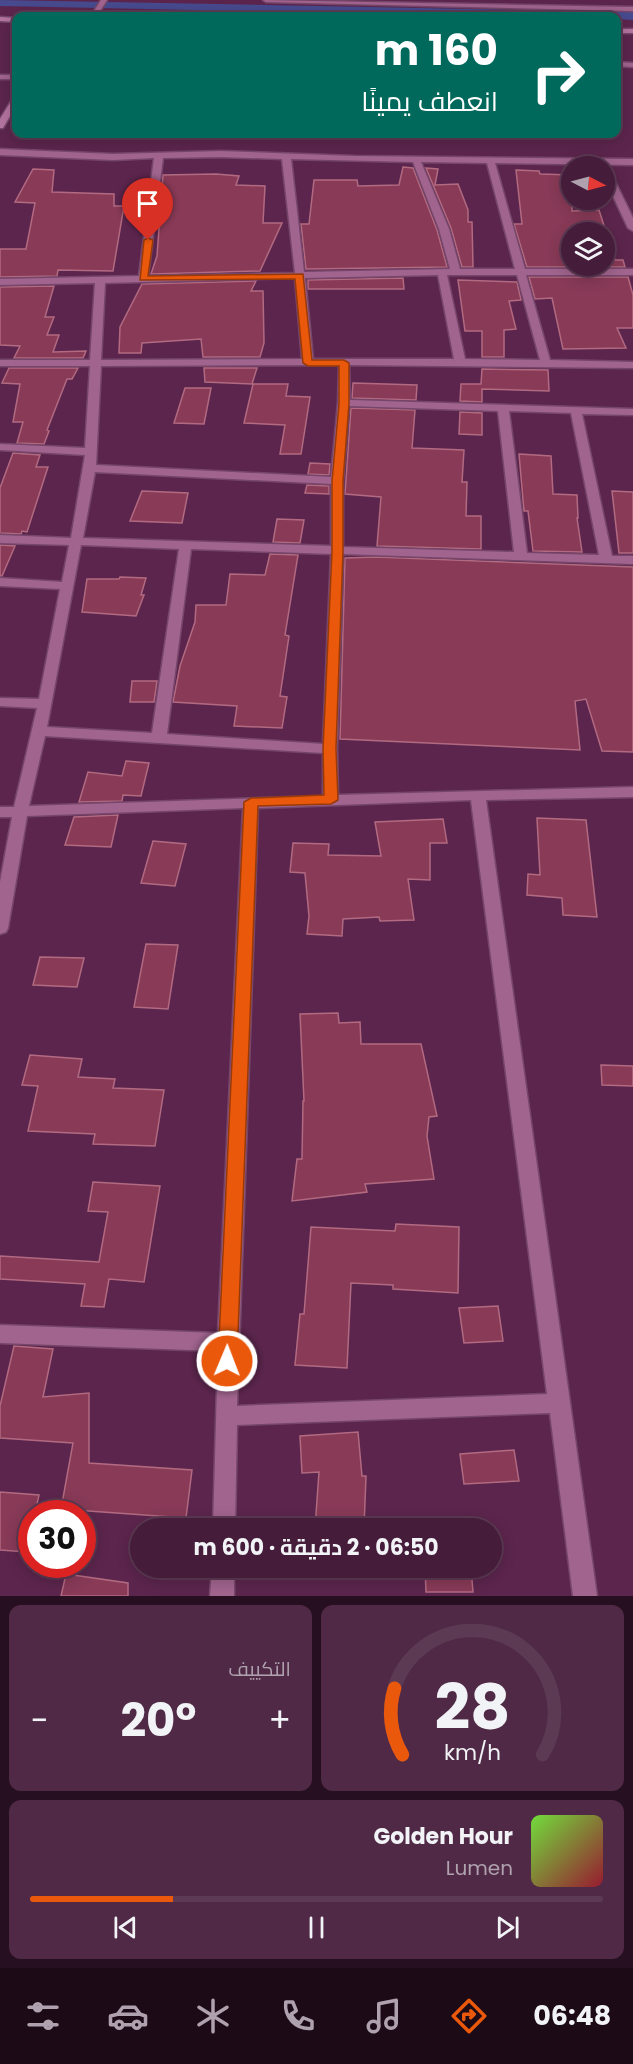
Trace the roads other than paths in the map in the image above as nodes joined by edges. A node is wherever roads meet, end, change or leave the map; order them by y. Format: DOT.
graph roads {
  1 [pos="266,0"];
  2 [pos="633,9"];
  3 [pos="12,106"];
  4 [pos="1,122"];
  5 [pos="0,152"];
  6 [pos="159,156"];
  7 [pos="286,156"];
  8 [pos="416,160"];
  9 [pos="489,160"];
  10 [pos="633,162"];
  11 [pos="561,163"];
  12 [pos="615,164"];
  13 [pos="615,189"];
  14 [pos="633,228"];
  15 [pos="456,272"];
  16 [pos="520,272"];
  17 [pos="633,272"];
  18 [pos="442,273"];
  19 [pos="299,276"];
  20 [pos="143,279"];
  21 [pos="100,280"];
  22 [pos="0,282"];
  23 [pos="460,362"];
  24 [pos="0,363"];
  25 [pos="97,363"];
  26 [pos="308,363"];
  27 [pos="344,363"];
  28 [pos="546,364"];
  29 [pos="633,365"];
  30 [pos="344,404"];
  31 [pos="503,409"];
  32 [pos="576,411"];
  33 [pos="633,412"];
  34 [pos="0,447"];
  35 [pos="92,453"];
  36 [pos="90,468"];
  37 [pos="337,481"];
  38 [pos="0,539"];
  39 [pos="77,542"];
  40 [pos="185,547"];
  41 [pos="338,551"];
  42 [pos="521,557"];
  43 [pos="606,560"];
  44 [pos="633,560"];
  45 [pos="0,582"];
  46 [pos="68,586"];
  47 [pos="0,702"];
  48 [pos="45,704"];
  49 [pos="39,731"];
  50 [pos="159,738"];
  51 [pos="330,749"];
  52 [pos="633,792"];
  53 [pos="478,795"];
  54 [pos="331,800"];
  55 [pos="251,802"];
  56 [pos="0,812"];
  57 [pos="20,812"];
  58 [pos="0,928"];
  59 [pos="0,1334"];
  60 [pos="228,1342"];
  61 [pos="559,1403"];
  62 [pos="226,1416"];
  63 [pos="224,1518"];
  64 [pos="223,1578"];
  65 [pos="222,1596"];
  66 [pos="585,1596"];
  1 -- 2 [label="street"];
  3 -- 4 [label="street"];
  5 -- 6 [label="street"];
  6 -- 7 [label="street"];
  6 -- 20 [label="street"];
  7 -- 8 [label="street"];
  7 -- 19 [label="street"];
  8 -- 9 [label="street"];
  8 -- 15 [label="street"];
  9 -- 11 [label="street"];
  9 -- 16 [label="street"];
  10 -- 12 [label="street"];
  13 -- 14 [label="street"];
  15 -- 16 [label="street"];
  15 -- 18 [label="street"];
  16 -- 17 [label="street"];
  16 -- 28 [label="street"];
  18 -- 19 [label="street"];
  18 -- 23 [label="street"];
  19 -- 20 [label="street"];
  19 -- 26 [label="street"];
  20 -- 21 [label="street"];
  21 -- 22 [label="street"];
  21 -- 25 [label="street"];
  23 -- 27 [label="street"];
  23 -- 28 [label="street"];
  24 -- 25 [label="street"];
  25 -- 26 [label="street"];
  25 -- 35 [label="street"];
  26 -- 27 [label="street"];
  27 -- 30 [label="street"];
  28 -- 29 [label="street"];
  30 -- 31 [label="street"];
  30 -- 37 [label="street"];
  31 -- 32 [label="street"];
  31 -- 42 [label="street"];
  32 -- 33 [label="street"];
  32 -- 43 [label="street"];
  34 -- 35 [label="street"];
  35 -- 36 [label="street"];
  36 -- 37 [label="street"];
  36 -- 39 [label="street"];
  37 -- 41 [label="street"];
  38 -- 39 [label="street"];
  39 -- 40 [label="street"];
  39 -- 46 [label="street"];
  40 -- 41 [label="street"];
  40 -- 50 [label="street"];
  41 -- 42 [label="street"];
  41 -- 51 [label="street"];
  42 -- 43 [label="street"];
  43 -- 44 [label="street"];
  45 -- 46 [label="street"];
  46 -- 48 [label="street"];
  47 -- 48 [label="street"];
  48 -- 49 [label="street"];
  49 -- 50 [label="street"];
  49 -- 57 [label="street"];
  50 -- 51 [label="street"];
  51 -- 54 [label="street"];
  52 -- 53 [label="street"];
  53 -- 54 [label="street"];
  53 -- 61 [label="street"];
  54 -- 55 [label="street"];
  55 -- 57 [label="street"];
  55 -- 60 [label="street"];
  56 -- 57 [label="street"];
  57 -- 58 [label="street"];
  59 -- 60 [label="street"];
  60 -- 62 [label="street"];
  61 -- 62 [label="street"];
  61 -- 66 [label="street"];
  62 -- 63 [label="street"];
  64 -- 65 [label="street"];
}
